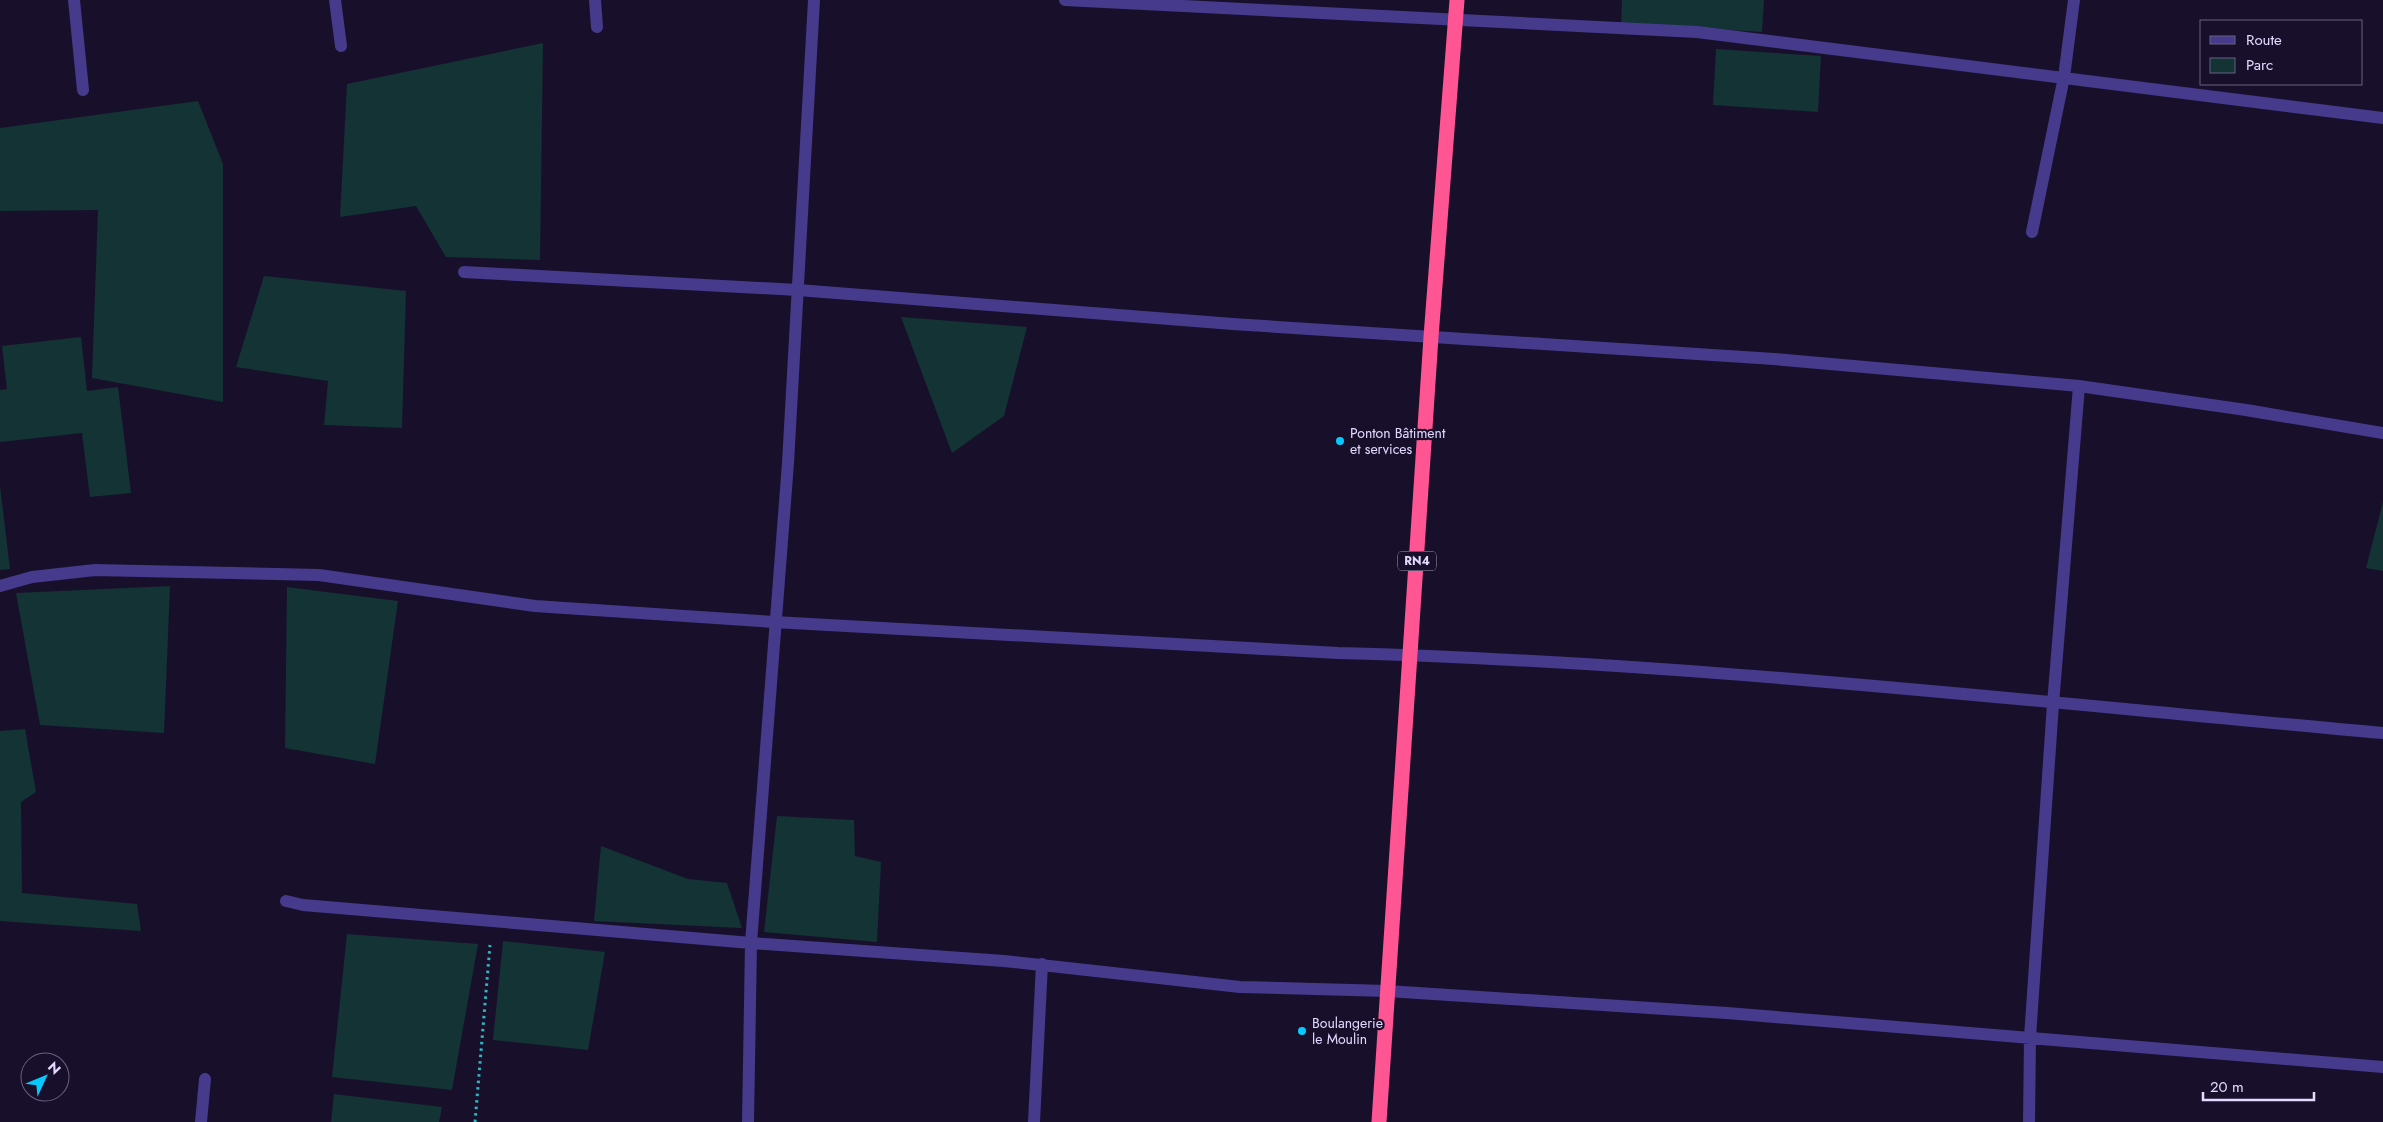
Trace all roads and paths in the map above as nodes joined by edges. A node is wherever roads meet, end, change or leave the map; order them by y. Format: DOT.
graph roads {
  1 [pos="74,0"];
  2 [pos="335,0"];
  3 [pos="595,0"];
  4 [pos="814,0"];
  5 [pos="1065,0"];
  6 [pos="1457,0"];
  7 [pos="2074,0"];
  8 [pos="1455,20"];
  9 [pos="597,27"];
  10 [pos="341,46"];
  11 [pos="2064,77"];
  12 [pos="83,90"];
  13 [pos="2383,118"];
  14 [pos="2032,232"];
  15 [pos="464,272"];
  16 [pos="798,290"];
  17 [pos="1431,337"];
  18 [pos="2079,386"];
  19 [pos="2383,433"];
  20 [pos="0,586"];
  21 [pos="774,622"];
  22 [pos="1411,655"];
  23 [pos="2053,704"];
  24 [pos="2383,733"];
  25 [pos="286,901"];
  26 [pos="492,922"];
  27 [pos="751,943"];
  28 [pos="1042,964"];
  29 [pos="1387,991"];
  30 [pos="2030,1037"];
  31 [pos="2383,1067"];
  32 [pos="205,1079"];
  33 [pos="201,1122"];
  34 [pos="475,1122"];
  35 [pos="748,1122"];
  36 [pos="1034,1122"];
  37 [pos="1379,1122"];
  38 [pos="2029,1122"];
  1 -- 12 [label="street"];
  2 -- 10 [label="street"];
  3 -- 9 [label="street"];
  4 -- 16 [label="street"];
  5 -- 8 [label="street"];
  6 -- 8 [label="highway, RN4"];
  7 -- 11 [label="street"];
  8 -- 11 [label="street"];
  8 -- 17 [label="highway, RN4"];
  11 -- 13 [label="street"];
  11 -- 14 [label="street"];
  15 -- 16 [label="street"];
  16 -- 17 [label="street"];
  16 -- 21 [label="street"];
  17 -- 18 [label="street"];
  17 -- 22 [label="highway, RN4"];
  18 -- 19 [label="street"];
  18 -- 23 [label="street"];
  20 -- 21 [label="street"];
  21 -- 22 [label="street"];
  21 -- 27 [label="street"];
  22 -- 23 [label="street"];
  22 -- 29 [label="highway, RN4"];
  23 -- 24 [label="street"];
  23 -- 30 [label="street"];
  25 -- 26 [label="street"];
  26 -- 27 [label="street"];
  26 -- 34 [label="path"];
  27 -- 28 [label="street"];
  27 -- 35 [label="street"];
  28 -- 29 [label="street"];
  28 -- 36 [label="street"];
  29 -- 30 [label="street"];
  29 -- 37 [label="highway, RN4"];
  30 -- 31 [label="street"];
  30 -- 38 [label="street"];
  32 -- 33 [label="street"];
}
